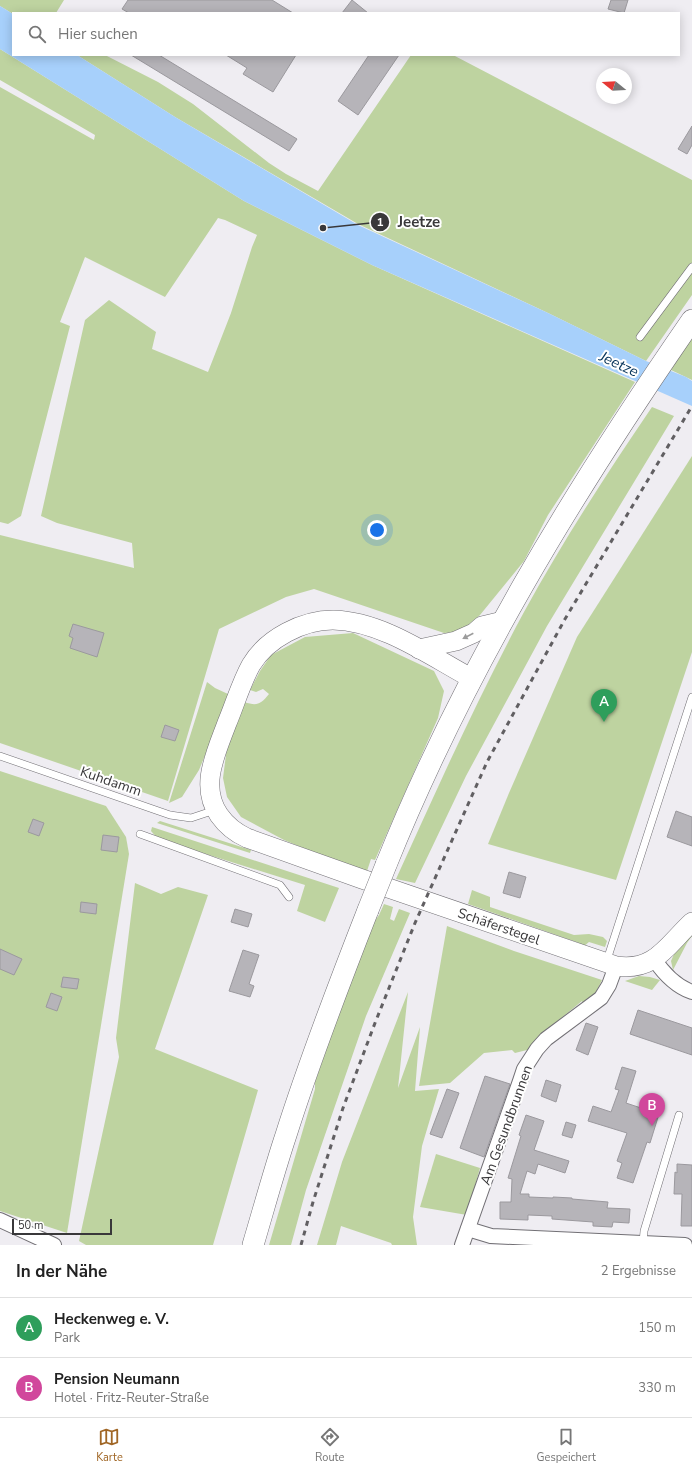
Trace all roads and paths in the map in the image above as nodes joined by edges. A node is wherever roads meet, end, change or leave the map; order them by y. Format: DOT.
graph roads {
  1 [pos="692,267"];
  2 [pos="692,320"];
  3 [pos="640,337"];
  4 [pos="503,621"];
  5 [pos="419,649"];
  6 [pos="471,678"];
  7 [pos="692,697"];
  8 [pos="0,756"];
  9 [pos="215,810"];
  10 [pos="140,834"];
  11 [pos="289,897"];
  12 [pos="692,922"];
  13 [pos="654,959"];
  14 [pos="611,964"];
  15 [pos="692,992"];
  16 [pos="679,1115"];
  17 [pos="0,1220"];
  18 [pos="468,1229"];
  19 [pos="643,1243"];
  20 [pos="54,1245"];
  21 [pos="253,1245"];
  22 [pos="462,1245"];
  23 [pos="684,1245"];
  1 -- 3 [label="lane"];
  2 -- 4 [label="main road"];
  4 -- 5 [label="main road, one-way"];
  4 -- 6 [label="main road"];
  5 -- 6 [label="main road"];
  5 -- 9 [label="main road"];
  6 -- 21 [label="main road, bridge"];
  7 -- 14 [label="lane"];
  8 -- 9 [label="lane, Kuhdamm"];
  9 -- 14 [label="main road, Schäferstegel"];
  10 -- 11 [label="lane"];
  12 -- 13 [label="main road, Schäferstegel"];
  13 -- 14 [label="main road, Schäferstegel"];
  13 -- 15 [label="street"];
  14 -- 18 [label="street, Am Gesundbrunnen"];
  16 -- 19 [label="lane"];
  17 -- 20 [label="street"];
  18 -- 19 [label="street"];
  18 -- 22 [label="street, Am Gesundbrunnen"];
  19 -- 23 [label="street"];
}
